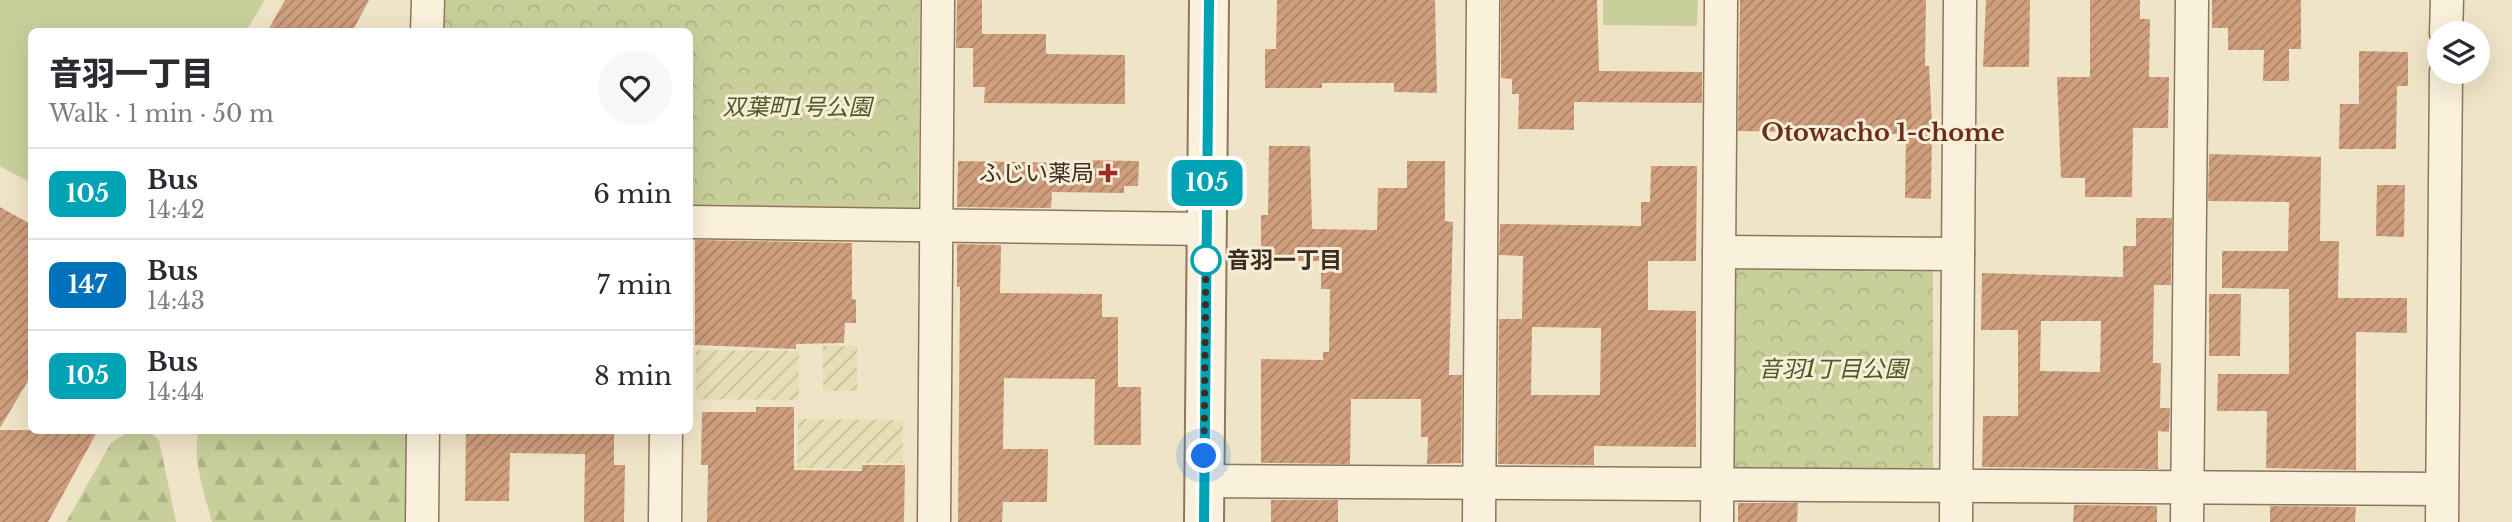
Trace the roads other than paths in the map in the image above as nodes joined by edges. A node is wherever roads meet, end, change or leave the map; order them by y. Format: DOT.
graph roads {
  1 [pos="428,0"];
  2 [pos="938,0"];
  3 [pos="1209,0"];
  4 [pos="1483,0"];
  5 [pos="1721,0"];
  6 [pos="1960,0"];
  7 [pos="2192,0"];
  8 [pos="2447,0"];
  9 [pos="2446,21"];
  10 [pos="427,28"];
  11 [pos="2446,84"];
  12 [pos="693,222"];
  13 [pos="936,225"];
  14 [pos="1207,229"];
  15 [pos="1719,252"];
  16 [pos="1958,254"];
  17 [pos="423,434"];
  18 [pos="666,434"];
  19 [pos="1204,481"];
  20 [pos="1479,483"];
  21 [pos="1717,484"];
  22 [pos="1956,486"];
  23 [pos="2187,487"];
  24 [pos="2442,489"];
  25 [pos="422,522"];
  26 [pos="666,522"];
  27 [pos="934,522"];
  28 [pos="1204,522"];
  29 [pos="1479,522"];
  30 [pos="1717,522"];
  31 [pos="1956,522"];
  32 [pos="2187,522"];
  33 [pos="2442,522"];
  1 -- 10 [label="street"];
  2 -- 13 [label="street"];
  3 -- 14 [label="street"];
  4 -- 20 [label="street"];
  5 -- 15 [label="street"];
  6 -- 16 [label="street"];
  7 -- 23 [label="street"];
  8 -- 9 [label="street"];
  11 -- 24 [label="street"];
  12 -- 13 [label="street"];
  13 -- 14 [label="street"];
  13 -- 27 [label="street"];
  14 -- 19 [label="street"];
  15 -- 16 [label="street"];
  15 -- 21 [label="street"];
  16 -- 22 [label="street"];
  17 -- 25 [label="street"];
  18 -- 26 [label="street"];
  19 -- 20 [label="street"];
  19 -- 28 [label="street"];
  20 -- 21 [label="street"];
  20 -- 29 [label="street"];
  21 -- 22 [label="street"];
  21 -- 30 [label="street"];
  22 -- 23 [label="street"];
  22 -- 31 [label="street"];
  23 -- 24 [label="street"];
  23 -- 32 [label="street"];
  24 -- 33 [label="street"];
}
